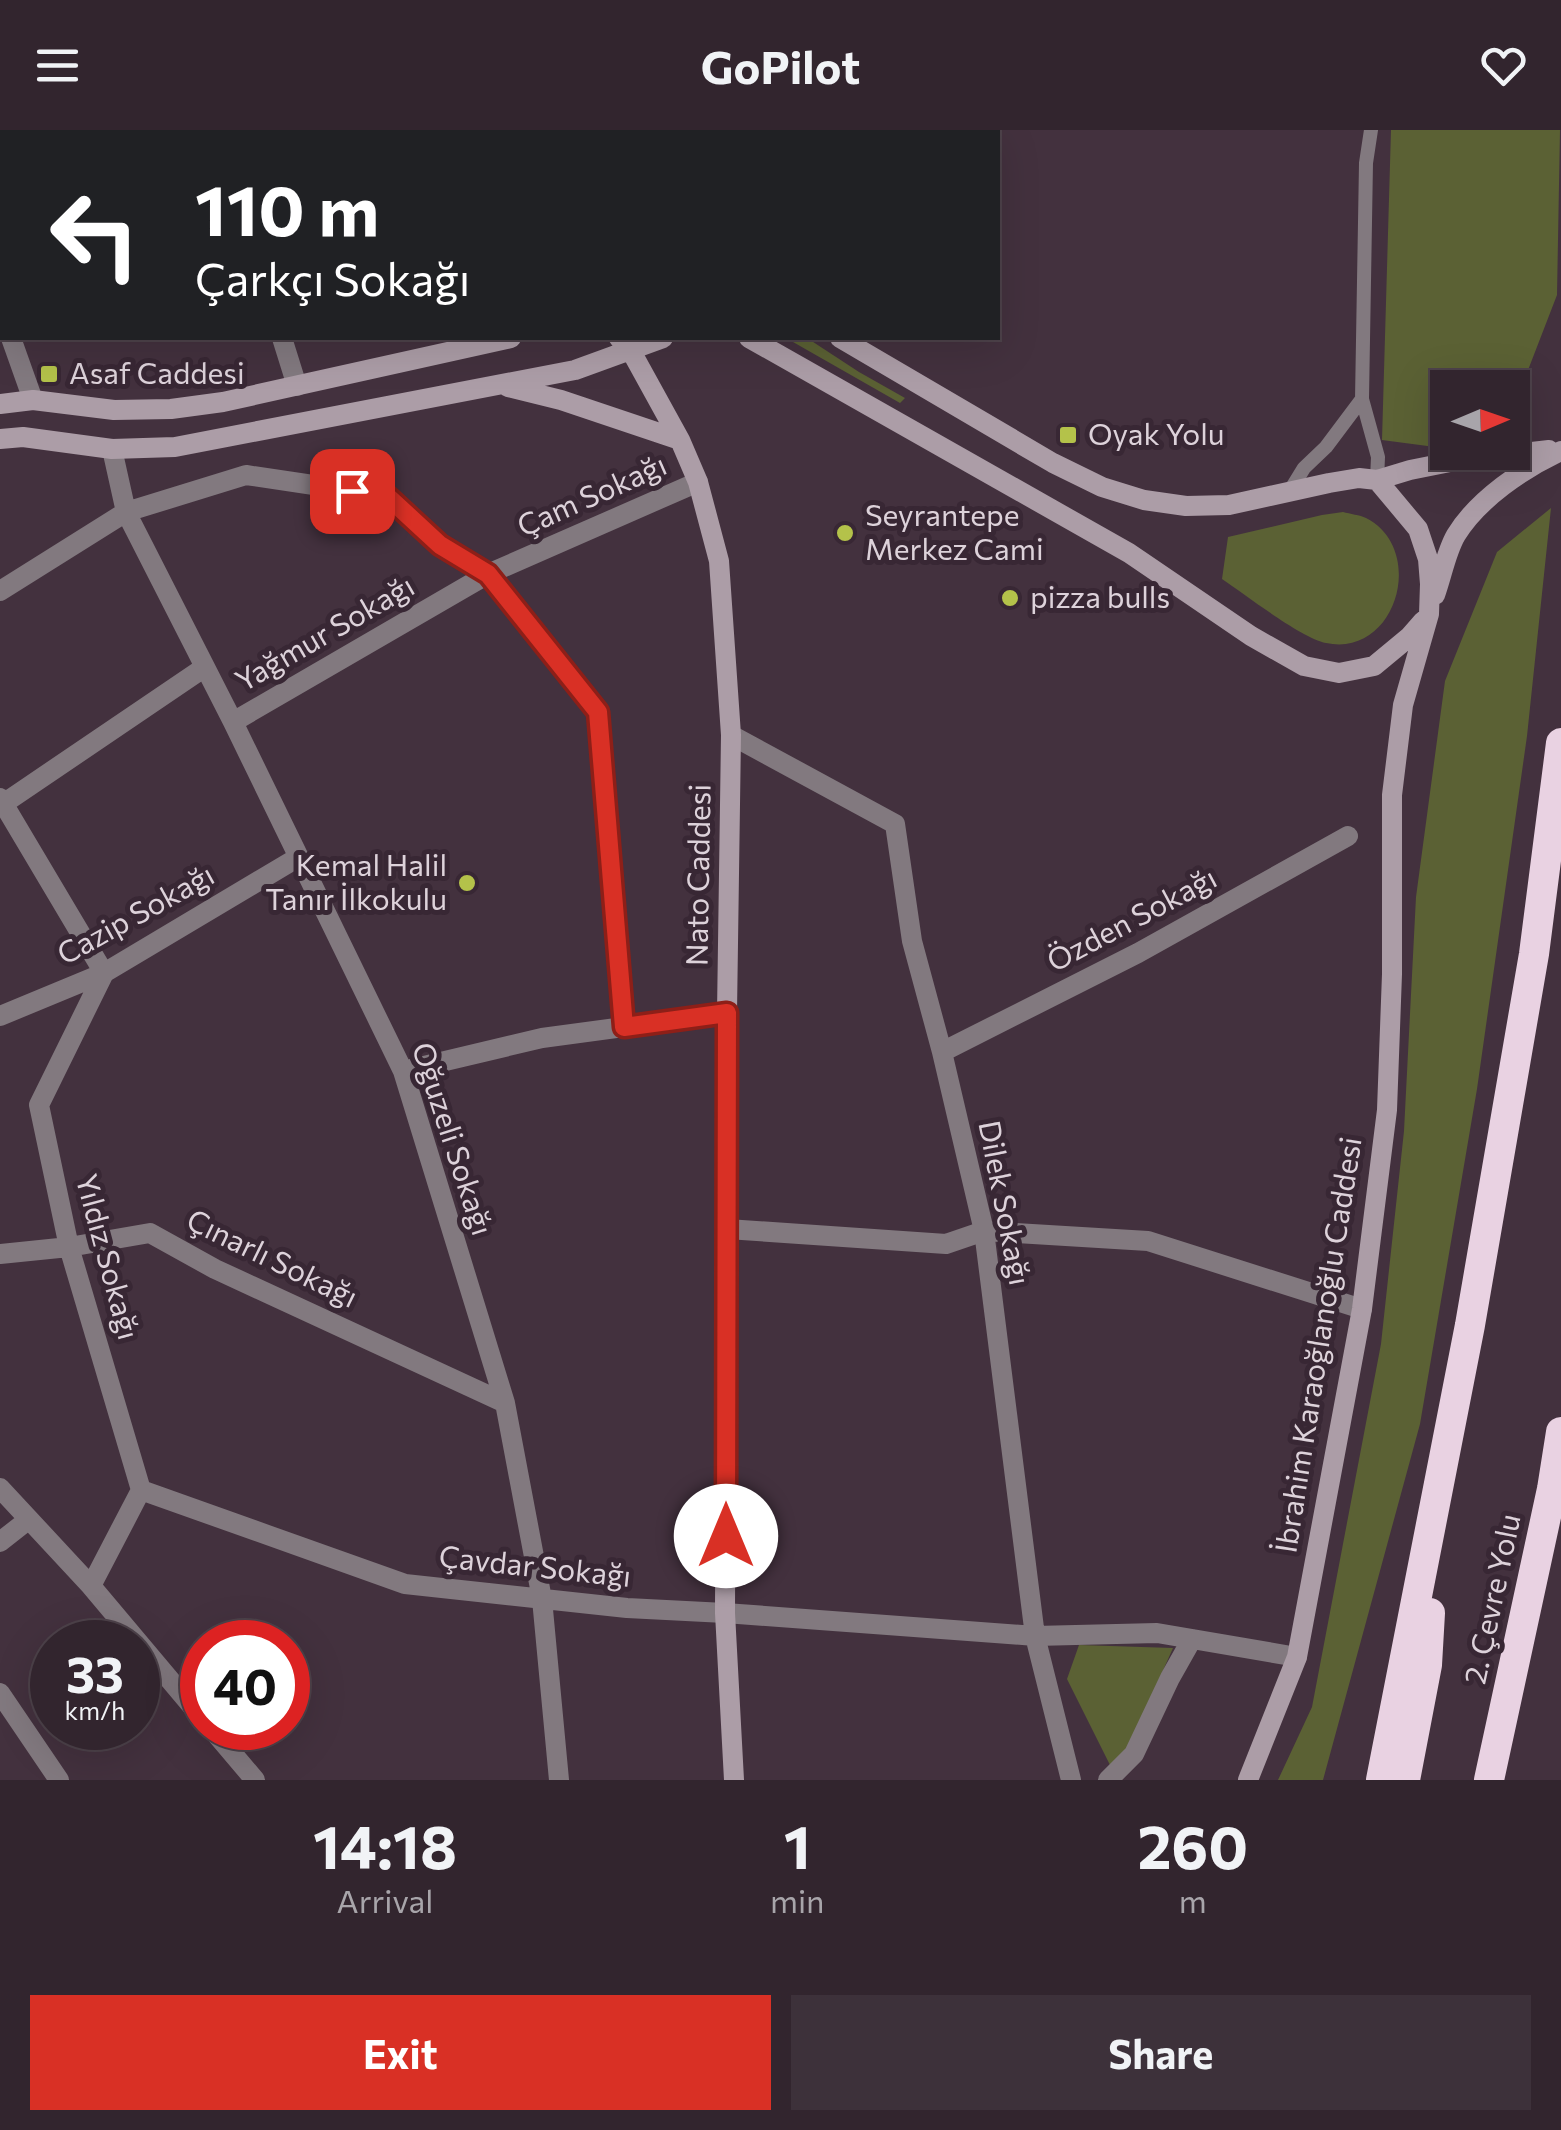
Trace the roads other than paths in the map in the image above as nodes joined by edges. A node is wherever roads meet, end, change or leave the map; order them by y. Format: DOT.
graph roads {
  1 [pos="1370,130"];
  2 [pos="12,340"];
  3 [pos="283,340"];
  4 [pos="502,340"];
  5 [pos="650,340"];
  6 [pos="753,340"];
  7 [pos="843,340"];
  8 [pos="625,344"];
  9 [pos="501,385"];
  10 [pos="297,386"];
  11 [pos="1362,399"];
  12 [pos="33,400"];
  13 [pos="0,404"];
  14 [pos="0,438"];
  15 [pos="680,440"];
  16 [pos="112,449"];
  17 [pos="1561,450"];
  18 [pos="1377,480"];
  19 [pos="698,482"];
  20 [pos="1288,494"];
  21 [pos="126,512"];
  22 [pos="488,574"];
  23 [pos="0,591"];
  24 [pos="1429,614"];
  25 [pos="205,667"];
  26 [pos="233,722"];
  27 [pos="731,735"];
  28 [pos="1561,744"];
  29 [pos="1,802"];
  30 [pos="1348,836"];
  31 [pos="297,858"];
  32 [pos="104,973"];
  33 [pos="727,1013"];
  34 [pos="0,1016"];
  35 [pos="624,1027"];
  36 [pos="942,1052"];
  37 [pos="403,1071"];
  38 [pos="727,1230"];
  39 [pos="984,1231"];
  40 [pos="70,1247"];
  41 [pos="0,1254"];
  42 [pos="1362,1308"];
  43 [pos="505,1403"];
  44 [pos="1561,1432"];
  45 [pos="1438,1485"];
  46 [pos="0,1488"];
  47 [pos="141,1490"];
  48 [pos="28,1520"];
  49 [pos="0,1542"];
  50 [pos="91,1586"];
  51 [pos="542,1599"];
  52 [pos="725,1613"];
  53 [pos="1035,1636"];
  54 [pos="1192,1639"];
  55 [pos="1296,1657"];
  56 [pos="180,1692"];
  57 [pos="0,1694"];
  58 [pos="230,1750"];
  59 [pos="59,1780"];
  60 [pos="255,1780"];
  61 [pos="559,1780"];
  62 [pos="734,1780"];
  63 [pos="1071,1780"];
  64 [pos="1108,1780"];
  65 [pos="1248,1780"];
  66 [pos="1382,1780"];
  67 [pos="1405,1780"];
  68 [pos="1489,1780"];
  1 -- 11 [label="lane"];
  2 -- 12 [label="street"];
  3 -- 10 [label="street"];
  4 -- 10 [label="street"];
  5 -- 8 [label="street"];
  6 -- 24 [label="street"];
  7 -- 20 [label="street"];
  8 -- 9 [label="street"];
  8 -- 15 [label="street, Nato Caddesi"];
  9 -- 15 [label="street"];
  9 -- 16 [label="street"];
  10 -- 12 [label="street"];
  11 -- 18 [label="lane"];
  11 -- 20 [label="lane"];
  12 -- 13 [label="street"];
  14 -- 16 [label="street"];
  15 -- 19 [label="street, Nato Caddesi"];
  16 -- 21 [label="street, Oğuzeli Sokağı"];
  17 -- 18 [label="street"];
  17 -- 24 [label="street"];
  18 -- 20 [label="street"];
  18 -- 24 [label="street"];
  19 -- 22 [label="street, Çam Sokağı"];
  19 -- 27 [label="street, Nato Caddesi"];
  21 -- 22 [label="street"];
  21 -- 23 [label="street"];
  21 -- 25 [label="street, Oğuzeli Sokağı"];
  22 -- 26 [label="street, Yağmur Sokağı"];
  22 -- 35 [label="street"];
  24 -- 42 [label="street, İbrahim Karaoğlanoğlu Caddesi"];
  25 -- 26 [label="street, Oğuzeli Sokağı"];
  25 -- 29 [label="street"];
  26 -- 31 [label="street, Oğuzeli Sokağı"];
  27 -- 33 [label="street, Nato Caddesi"];
  27 -- 36 [label="street, Dilek Sokağı"];
  28 -- 45 [label="highway"];
  29 -- 32 [label="street"];
  30 -- 36 [label="street, Özden Sokağı"];
  31 -- 32 [label="street, Cazip Sokağı"];
  31 -- 37 [label="street, Oğuzeli Sokağı"];
  32 -- 34 [label="street, Cazip Sokağı"];
  32 -- 40 [label="street, Yıldız Sokağı"];
  33 -- 35 [label="street"];
  33 -- 38 [label="street, Nato Caddesi"];
  35 -- 37 [label="street"];
  36 -- 39 [label="street, Dilek Sokağı"];
  37 -- 43 [label="street, Oğuzeli Sokağı"];
  38 -- 39 [label="street"];
  38 -- 52 [label="street, Nato Caddesi"];
  39 -- 42 [label="street"];
  39 -- 53 [label="street, Dilek Sokağı"];
  40 -- 41 [label="street, Çınarlı Sokağı"];
  40 -- 43 [label="street, Çınarlı Sokağı"];
  40 -- 47 [label="street, Yıldız Sokağı"];
  42 -- 55 [label="street, İbrahim Karaoğlanoğlu Caddesi"];
  43 -- 51 [label="street, Oğuzeli Sokağı"];
  44 -- 68 [label="highway, 2. Çevre Yolu"];
  45 -- 66 [label="highway"];
  45 -- 67 [label="highway"];
  46 -- 48 [label="street"];
  47 -- 50 [label="street"];
  47 -- 51 [label="street, Çavdar Sokağı"];
  48 -- 49 [label="street"];
  48 -- 50 [label="street"];
  50 -- 56 [label="street"];
  51 -- 52 [label="street, Çavdar Sokağı"];
  51 -- 61 [label="street, Oğuzeli Sokağı"];
  52 -- 53 [label="street, Çavdar Sokağı"];
  52 -- 62 [label="street, Nato Caddesi"];
  53 -- 54 [label="street, Çavdar Sokağı"];
  53 -- 63 [label="street, Dilek Sokağı"];
  54 -- 55 [label="street, Çavdar Sokağı"];
  54 -- 64 [label="street"];
  55 -- 65 [label="street, İbrahim Karaoğlanoğlu Caddesi"];
  57 -- 59 [label="street"];
  58 -- 60 [label="street"];
}
